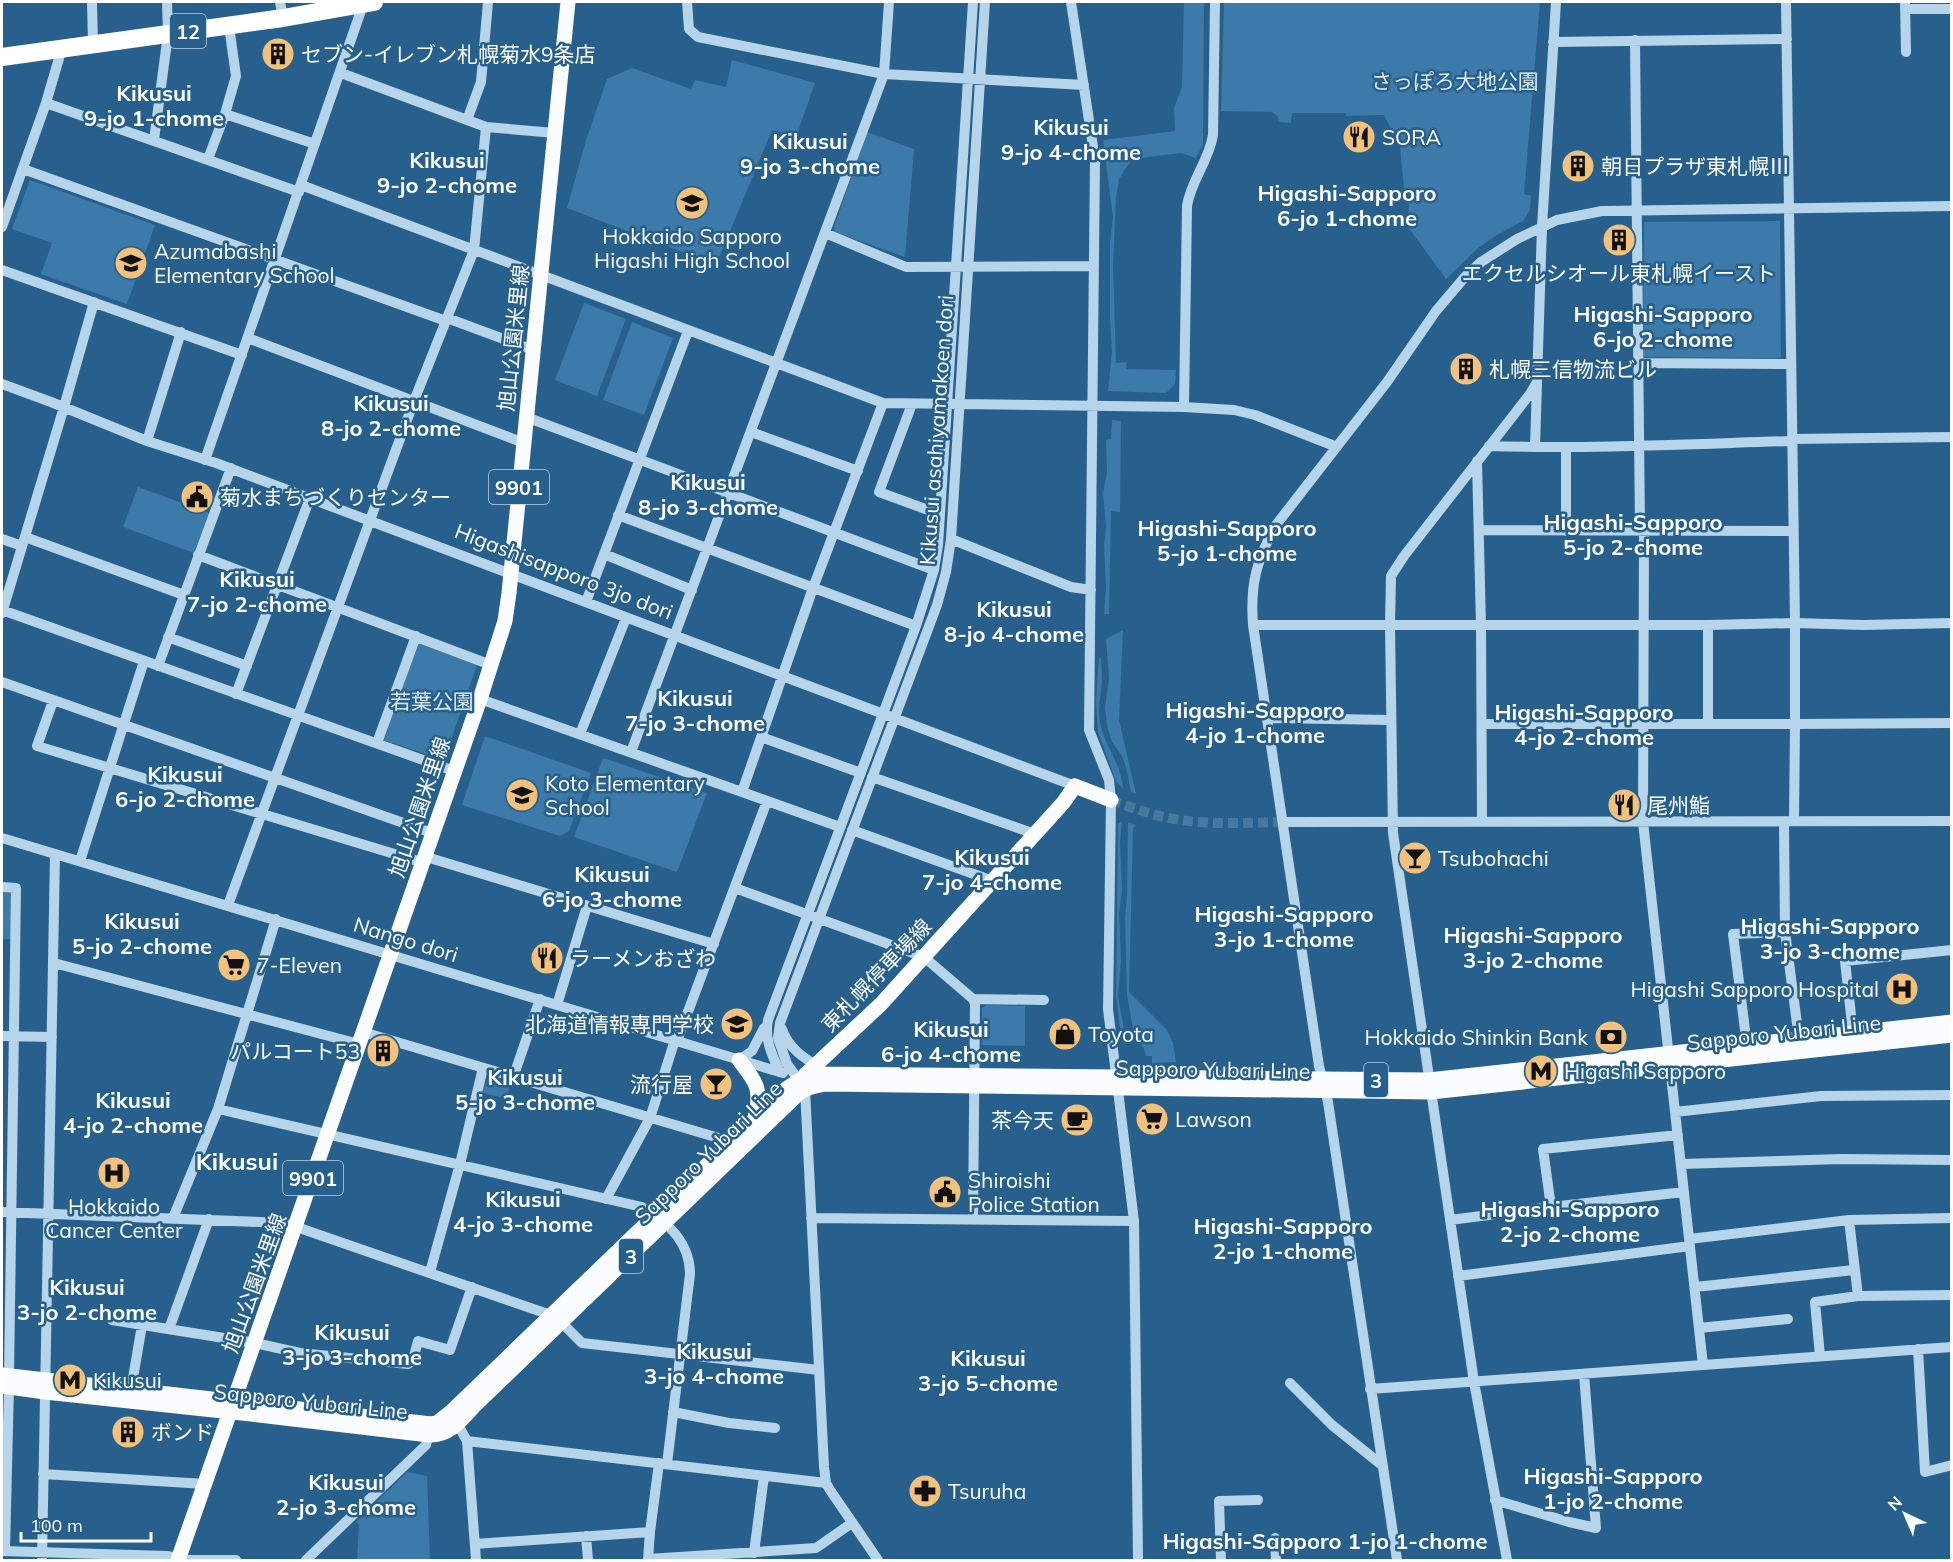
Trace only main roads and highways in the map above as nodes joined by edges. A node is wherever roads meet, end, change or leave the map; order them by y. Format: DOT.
graph roads {
  1 [pos="367,2"];
  2 [pos="568,2"];
  3 [pos="281,10"];
  4 [pos="2,57"];
  5 [pos="1075,786"];
  6 [pos="1111,800"];
  7 [pos="1952,1022"];
  8 [pos="1952,1035"];
  9 [pos="739,1060"];
  10 [pos="1670,1060"];
  11 [pos="823,1070"];
  12 [pos="974,1081"];
  13 [pos="801,1085"];
  14 [pos="755,1119"];
  15 [pos="659,1220"];
  16 [pos="5,1381"];
  17 [pos="45,1386"];
  18 [pos="232,1406"];
  19 [pos="179,1559"];
  1 -- 3 [label="highway, 12"];
  2 -- 18 [label="main road, 旭山公園米里線 / 9901"];
  3 -- 4 [label="highway, 12"];
  5 -- 6 [label="main road, Higashisapporo 3jo dori"];
  5 -- 11 [label="main road, 東札幌停車場線"];
  7 -- 10 [label="main road, Sapporo Yubari Line / 3"];
  8 -- 10 [label="main road, Sapporo Yubari Line / 3"];
  9 -- 14 [label="main road"];
  10 -- 12 [label="main road, Sapporo Yubari Line / 3"];
  11 -- 12 [label="main road, Sapporo Yubari Line / 3"];
  11 -- 13 [label="main road, Sapporo Yubari Line / 3"];
  12 -- 13 [label="main road, Sapporo Yubari Line / 3"];
  13 -- 14 [label="main road, Sapporo Yubari Line / 3"];
  13 -- 15 [label="main road, Sapporo Yubari Line / 3"];
  14 -- 15 [label="main road, Sapporo Yubari Line / 3"];
  15 -- 18 [label="main road, Sapporo Yubari Line / 3"];
  16 -- 17 [label="main road, Sapporo Yubari Line / 3"];
  17 -- 18 [label="main road, Sapporo Yubari Line / 3"];
  17 -- 18 [label="main road, Sapporo Yubari Line / 3"];
  18 -- 19 [label="main road, 旭山公園米里線 / 9901"];
}
